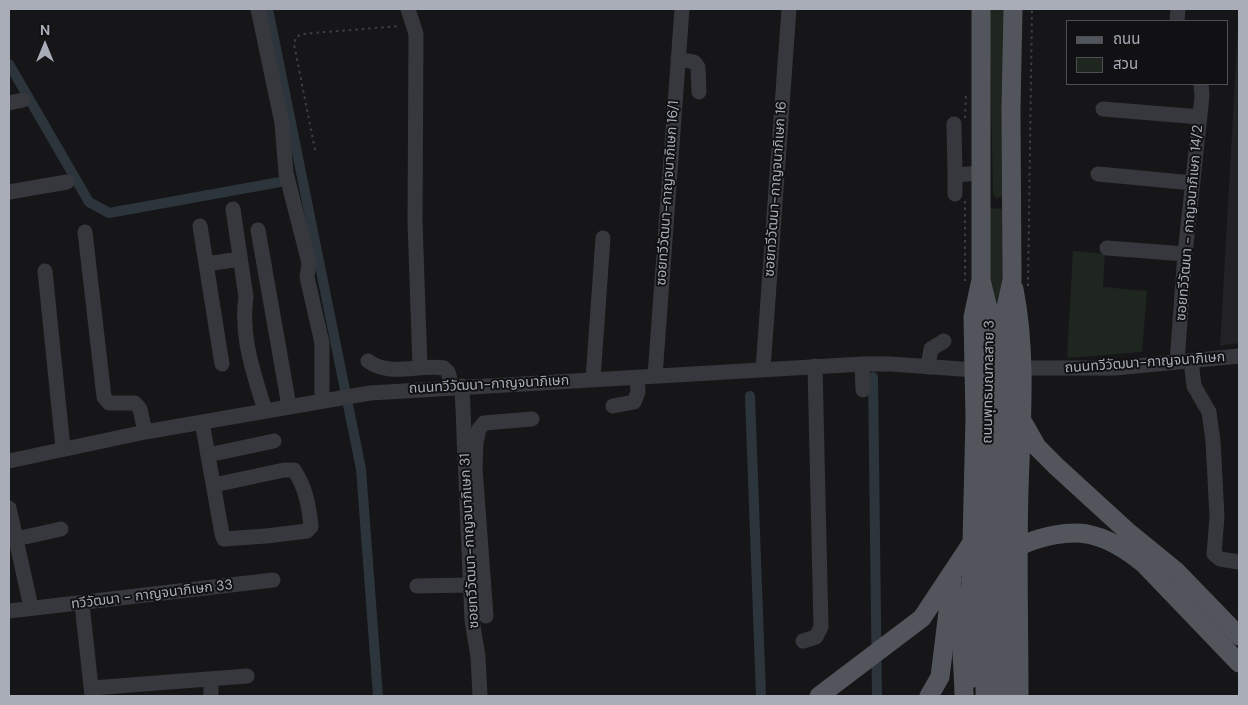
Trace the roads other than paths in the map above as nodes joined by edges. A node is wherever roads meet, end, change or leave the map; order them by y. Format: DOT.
graph roads {
  1 [pos="258,9"];
  2 [pos="408,9"];
  3 [pos="682,9"];
  4 [pos="789,9"];
  5 [pos="980,9"];
  6 [pos="1013,9"];
  7 [pos="678,59"];
  8 [pos="1200,85"];
  9 [pos="699,92"];
  10 [pos="1103,109"];
  11 [pos="1200,117"];
  12 [pos="954,124"];
  13 [pos="982,173"];
  14 [pos="1098,174"];
  15 [pos="955,175"];
  16 [pos="67,182"];
  17 [pos="1193,183"];
  18 [pos="9,192"];
  19 [pos="955,194"];
  20 [pos="982,194"];
  21 [pos="1011,196"];
  22 [pos="233,209"];
  23 [pos="200,226"];
  24 [pos="258,230"];
  25 [pos="85,232"];
  26 [pos="604,238"];
  27 [pos="1107,248"];
  28 [pos="1186,254"];
  29 [pos="240,259"];
  30 [pos="206,264"];
  31 [pos="45,271"];
  32 [pos="981,280"];
  33 [pos="1012,280"];
  34 [pos="944,341"];
  35 [pos="1239,356"];
  36 [pos="368,361"];
  37 [pos="1184,362"];
  38 [pos="222,364"];
  39 [pos="862,364"];
  40 [pos="816,366"];
  41 [pos="420,367"];
  42 [pos="928,367"];
  43 [pos="1021,368"];
  44 [pos="763,369"];
  45 [pos="975,370"];
  46 [pos="655,376"];
  47 [pos="637,377"];
  48 [pos="593,379"];
  49 [pos="457,386"];
  50 [pos="863,390"];
  51 [pos="328,399"];
  52 [pos="289,406"];
  53 [pos="613,406"];
  54 [pos="265,411"];
  55 [pos="1021,418"];
  56 [pos="532,419"];
  57 [pos="202,422"];
  58 [pos="145,432"];
  59 [pos="274,441"];
  60 [pos="470,443"];
  61 [pos="63,448"];
  62 [pos="208,455"];
  63 [pos="9,461"];
  64 [pos="214,485"];
  65 [pos="996,504"];
  66 [pos="9,508"];
  67 [pos="60,529"];
  68 [pos="16,539"];
  69 [pos="972,544"];
  70 [pos="1239,562"];
  71 [pos="952,575"];
  72 [pos="274,580"];
  73 [pos="470,585"];
  74 [pos="417,586"];
  75 [pos="82,604"];
  76 [pos="30,607"];
  77 [pos="9,611"];
  78 [pos="486,616"];
  79 [pos="1239,636"];
  80 [pos="803,641"];
  81 [pos="1239,663"];
  82 [pos="247,676"];
  83 [pos="211,679"];
  84 [pos="92,692"];
  85 [pos="212,696"];
  86 [pos="480,696"];
  87 [pos="819,696"];
  88 [pos="929,696"];
  89 [pos="964,696"];
  90 [pos="973,696"];
  91 [pos="985,696"];
  92 [pos="1001,696"];
  93 [pos="1020,696"];
  1 -- 51 [label="street"];
  2 -- 41 [label="street"];
  3 -- 7 [label="street, ซอยทวีวัฒนา-กาญจนาภิเษก 16/1"];
  4 -- 44 [label="street, ซอยทวีวัฒนา-กาญจนาภิเษก 16"];
  5 -- 13 [label="main road, ถนนพุทธมณฑลสาย 3"];
  6 -- 21 [label="main road, ถนนพุทธมณฑลสาย 3"];
  7 -- 9 [label="street"];
  7 -- 46 [label="street, ซอยทวีวัฒนา-กาญจนาภิเษก 16/1"];
  8 -- 11 [label="street, ซอยทวีวัฒนา - กาญจนาภิเษก 14/2"];
  10 -- 11 [label="street"];
  11 -- 17 [label="street, ซอยทวีวัฒนา - กาญจนาภิเษก 14/2"];
  12 -- 15 [label="street"];
  13 -- 15 [label="street"];
  13 -- 20 [label="main road, ถนนพุทธมณฑลสาย 3"];
  14 -- 17 [label="street"];
  15 -- 19 [label="street"];
  16 -- 18 [label="street"];
  17 -- 28 [label="street, ซอยทวีวัฒนา - กาญจนาภิเษก 14/2"];
  20 -- 21 [label="main road"];
  20 -- 32 [label="main road, ถนนพุทธมณฑลสาย 3"];
  21 -- 33 [label="main road, ถนนพุทธมณฑลสาย 3"];
  22 -- 29 [label="street"];
  23 -- 30 [label="street"];
  24 -- 52 [label="street"];
  25 -- 58 [label="street"];
  26 -- 48 [label="street"];
  27 -- 28 [label="street"];
  28 -- 37 [label="street, ซอยทวีวัฒนา - กาญจนาภิเษก 14/2"];
  29 -- 30 [label="street"];
  29 -- 54 [label="street"];
  30 -- 38 [label="street"];
  31 -- 61 [label="street"];
  32 -- 45 [label="main road"];
  32 -- 65 [label="main road, ถนนพุทธมณฑลสาย 3"];
  33 -- 43 [label="main road"];
  33 -- 65 [label="main road, ถนนพุทธมณฑลสาย 3"];
  34 -- 42 [label="street"];
  35 -- 37 [label="street, ถนนทวีวัฒนา-กาญจนาภิเษก"];
  36 -- 41 [label="street"];
  37 -- 43 [label="street, ถนนทวีวัฒนา-กาญจนาภิเษก"];
  37 -- 70 [label="street, ซอยทวีวัฒนา - กาญจนาภิเษก 14/2"];
  39 -- 40 [label="street, ถนนทวีวัฒนา-กาญจนาภิเษก"];
  39 -- 42 [label="street, ถนนทวีวัฒนา-กาญจนาภิเษก"];
  39 -- 50 [label="street"];
  40 -- 44 [label="street, ถนนทวีวัฒนา-กาญจนาภิเษก"];
  40 -- 80 [label="street"];
  41 -- 49 [label="street"];
  42 -- 45 [label="street, ถนนทวีวัฒนา-กาญจนาภิเษก"];
  43 -- 55 [label="main road"];
  44 -- 46 [label="street, ถนนทวีวัฒนา-กาญจนาภิเษก"];
  45 -- 69 [label="main road"];
  46 -- 47 [label="street, ถนนทวีวัฒนา-กาญจนาภิเษก"];
  47 -- 48 [label="street, ถนนทวีวัฒนา-กาญจนาภิเษก"];
  47 -- 53 [label="street"];
  48 -- 49 [label="street, ถนนทวีวัฒนา-กาญจนาภิเษก"];
  49 -- 51 [label="street, ถนนทวีวัฒนา-กาญจนาภิเษก"];
  49 -- 60 [label="street, ซอยทวีวัฒนา-กาญจนาภิเษก 31"];
  51 -- 52 [label="street, ถนนทวีวัฒนา-กาญจนาภิเษก"];
  52 -- 54 [label="street, ถนนทวีวัฒนา-กาญจนาภิเษก"];
  54 -- 57 [label="street, ถนนทวีวัฒนา-กาญจนาภิเษก"];
  55 -- 79 [label="main road"];
  55 -- 93 [label="main road"];
  56 -- 60 [label="street"];
  57 -- 58 [label="street, ถนนทวีวัฒนา-กาญจนาภิเษก"];
  57 -- 62 [label="street"];
  58 -- 61 [label="street, ถนนทวีวัฒนา-กาญจนาภิเษก"];
  59 -- 62 [label="street"];
  60 -- 73 [label="street, ซอยทวีวัฒนา-กาญจนาภิเษก 31"];
  60 -- 78 [label="street"];
  61 -- 63 [label="street, ถนนทวีวัฒนา-กาญจนาภิเษก"];
  62 -- 64 [label="street"];
  64 -- 64 [label="street"];
  65 -- 91 [label="main road, ถนนพุทธมณฑลสาย 3"];
  65 -- 92 [label="main road, ถนนพุทธมณฑลสาย 3"];
  66 -- 68 [label="street"];
  67 -- 68 [label="street"];
  68 -- 76 [label="street"];
  69 -- 71 [label="main road"];
  69 -- 90 [label="main road"];
  71 -- 87 [label="main road"];
  71 -- 88 [label="main road"];
  72 -- 75 [label="street, ทวีวัฒนา - กาญจนาภิเษก 33"];
  73 -- 74 [label="street"];
  73 -- 86 [label="street, ซอยทวีวัฒนา-กาญจนาภิเษก 31"];
  75 -- 76 [label="street, ทวีวัฒนา - กาญจนาภิเษก 33"];
  75 -- 84 [label="street"];
  76 -- 77 [label="street, ทวีวัฒนา - กาญจนาภิเษก 33"];
  81 -- 89 [label="main road, bridge"];
  82 -- 83 [label="street"];
  83 -- 84 [label="street"];
  83 -- 85 [label="street"];
}
